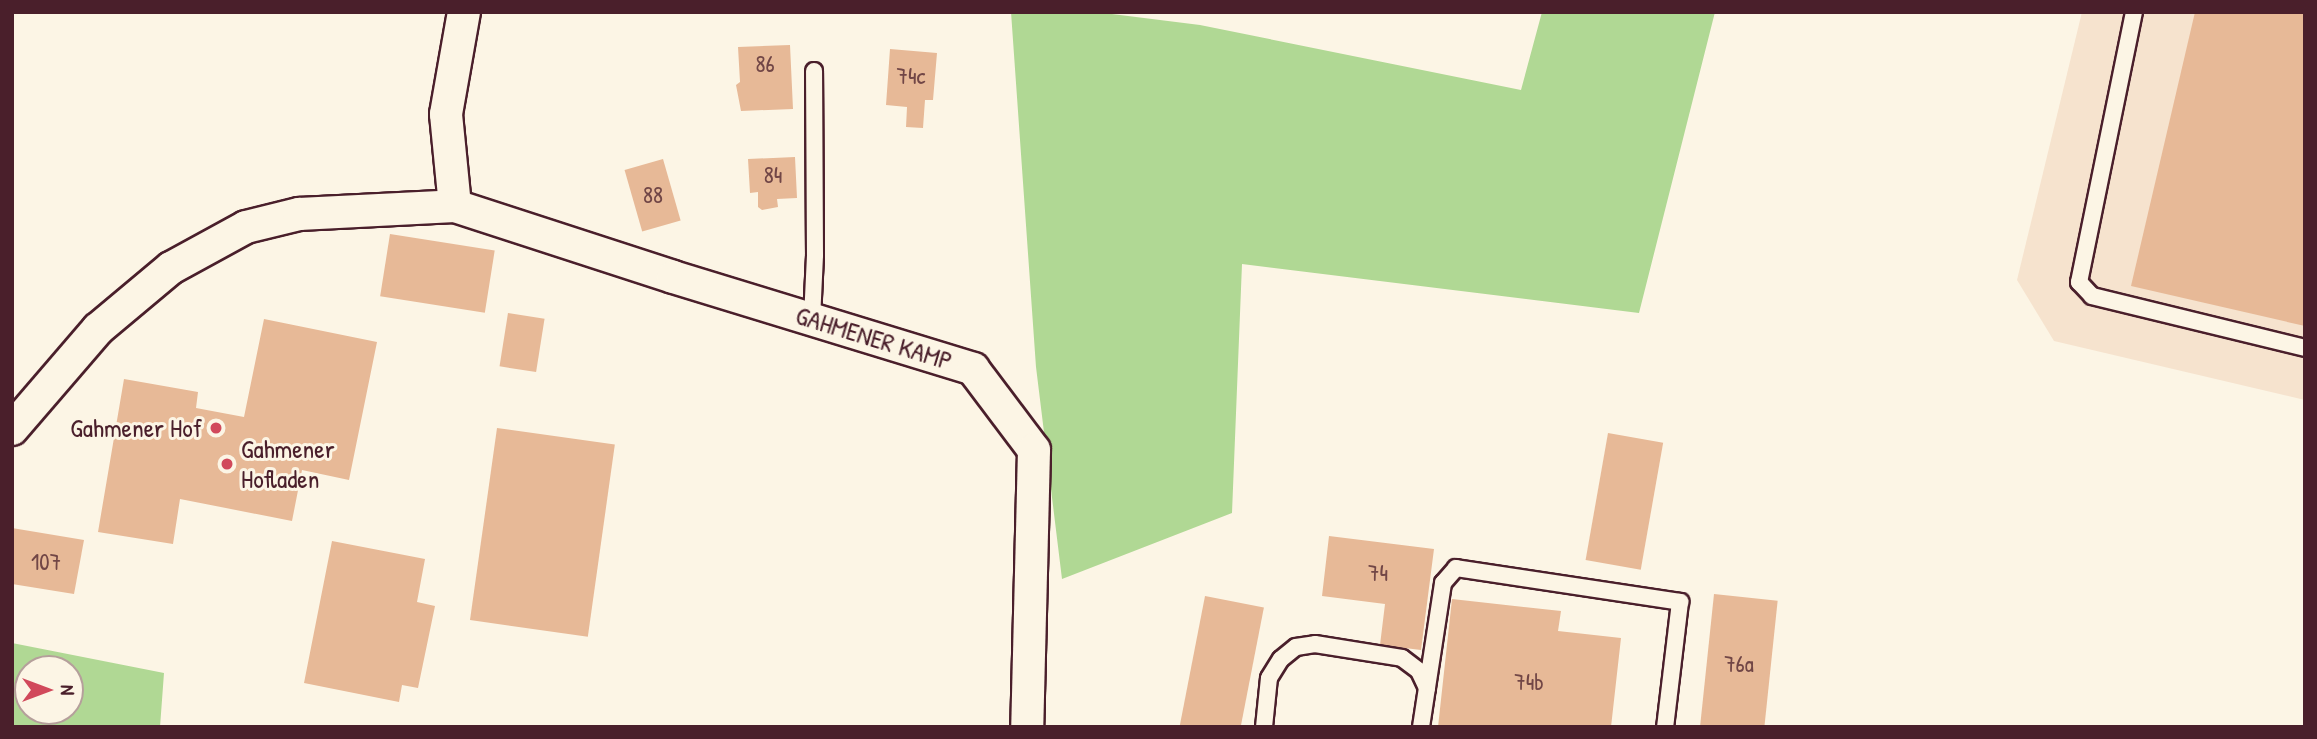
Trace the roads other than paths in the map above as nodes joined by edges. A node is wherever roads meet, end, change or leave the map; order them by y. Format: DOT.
graph roads {
  1 [pos="464,12"];
  2 [pos="2134,12"];
  3 [pos="814,71"];
  4 [pos="455,206"];
  5 [pos="812,320"];
  6 [pos="2305,348"];
  7 [pos="12,429"];
  8 [pos="1427,688"];
  9 [pos="1027,727"];
  10 [pos="1264,727"];
  11 [pos="1421,727"];
  12 [pos="1665,727"];
  1 -- 4 [label="street"];
  2 -- 6 [label="lane"];
  3 -- 5 [label="lane"];
  4 -- 5 [label="street, GAHMENER KAMP"];
  4 -- 7 [label="street, GAHMENER KAMP"];
  5 -- 9 [label="street, GAHMENER KAMP"];
  8 -- 10 [label="lane"];
  8 -- 11 [label="lane"];
  8 -- 12 [label="lane"];
}
